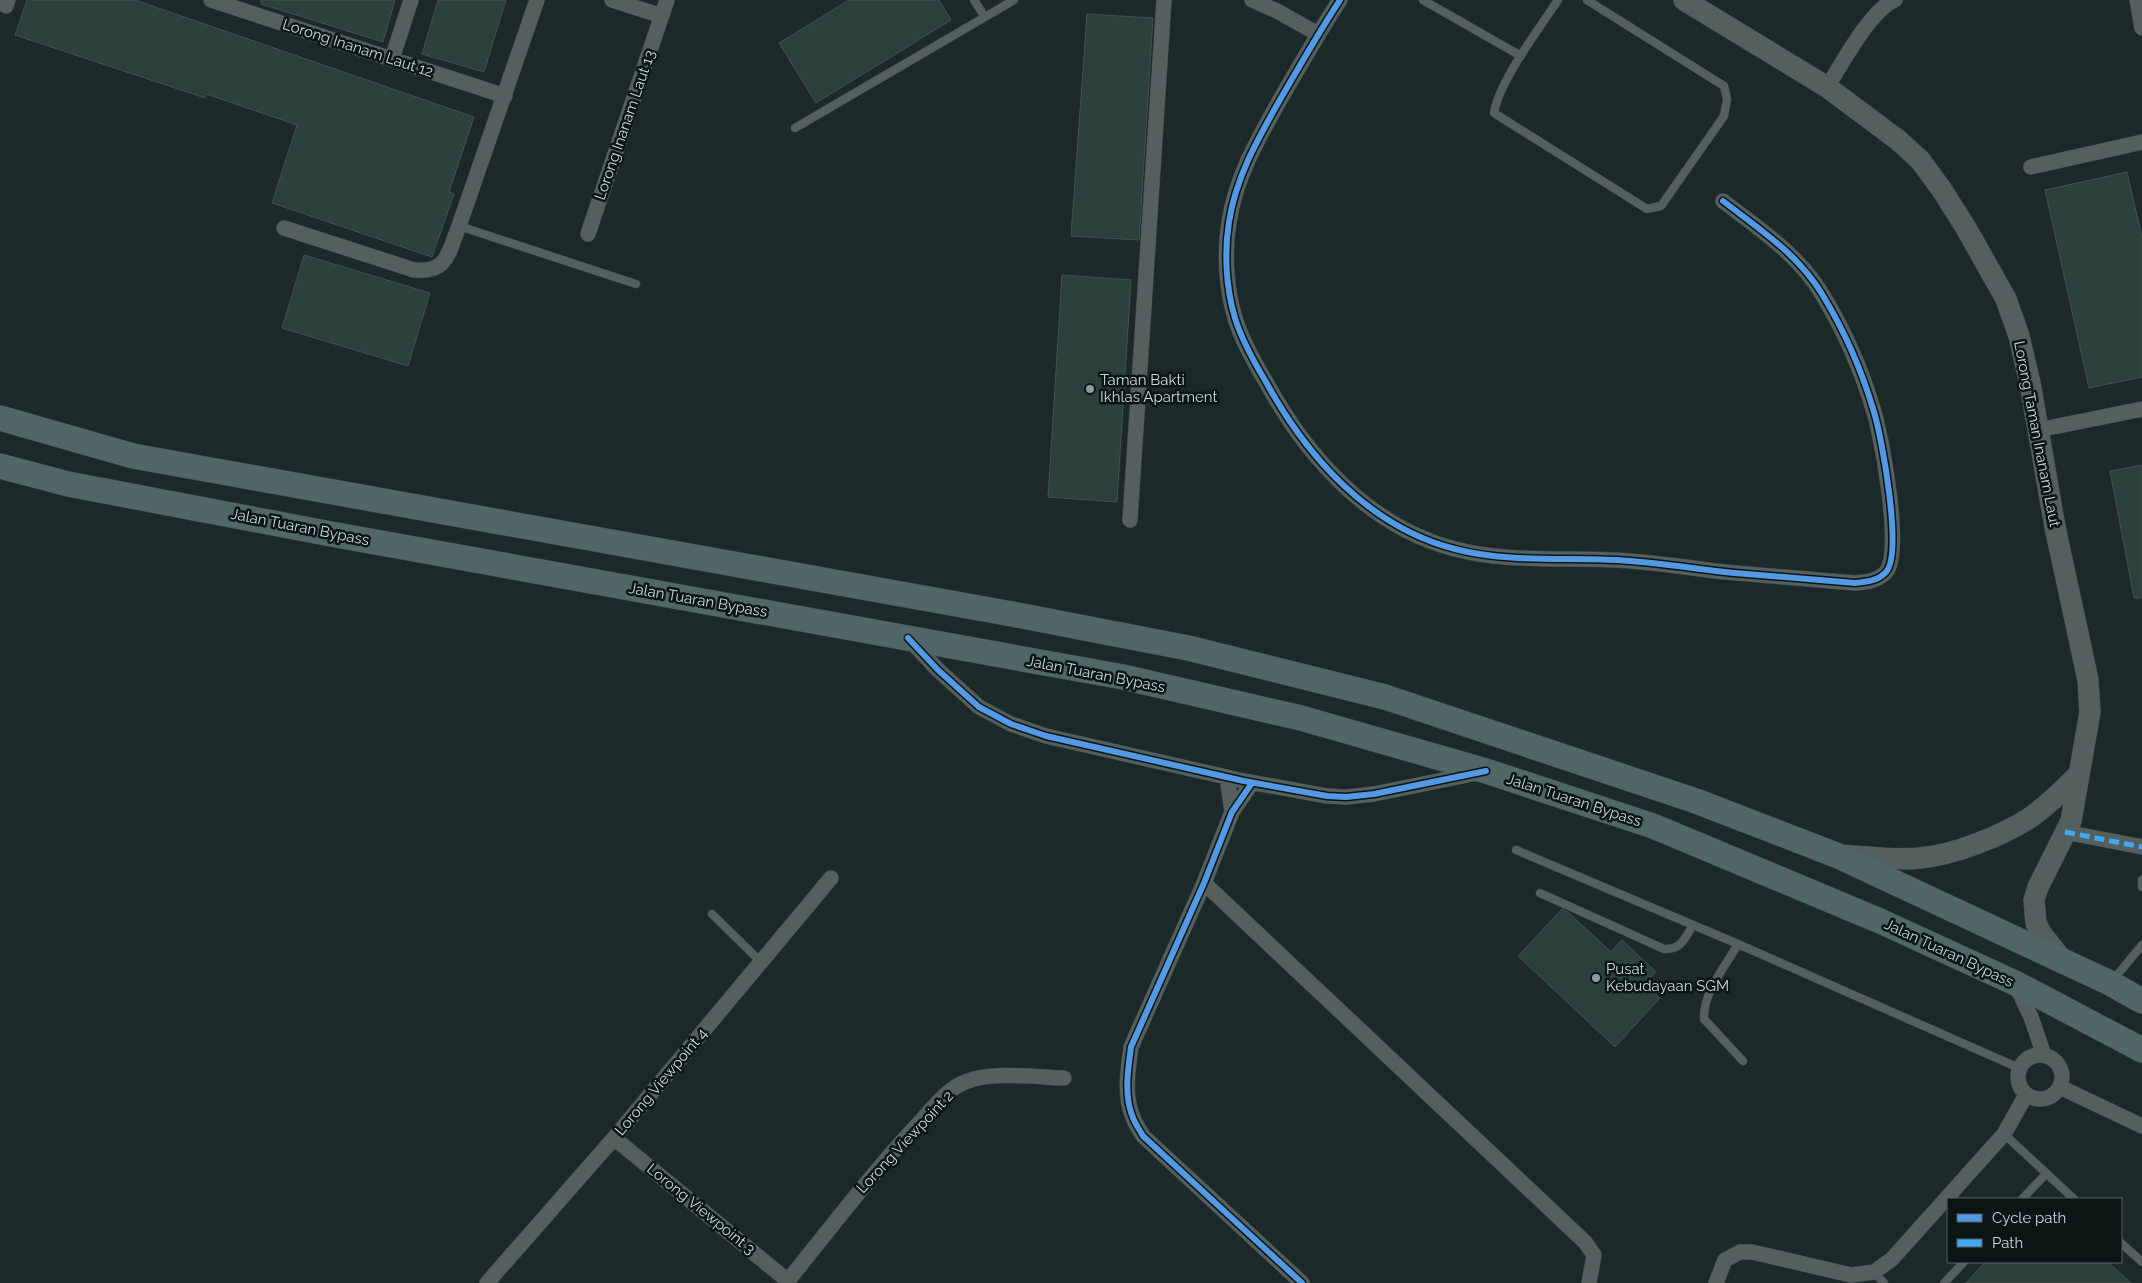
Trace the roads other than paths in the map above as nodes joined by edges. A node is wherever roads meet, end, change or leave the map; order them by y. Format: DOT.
graph roads {
  1 [pos="212,0"];
  2 [pos="411,0"];
  3 [pos="537,0"];
  4 [pos="612,0"];
  5 [pos="667,0"];
  6 [pos="974,0"];
  7 [pos="1014,0"];
  8 [pos="1164,0"];
  9 [pos="1252,0"];
  10 [pos="1340,0"];
  11 [pos="1423,0"];
  12 [pos="1558,0"];
  13 [pos="1587,0"];
  14 [pos="1684,0"];
  15 [pos="1895,0"];
  16 [pos="2137,0"];
  17 [pos="662,16"];
  18 [pos="984,17"];
  19 [pos="2142,28"];
  20 [pos="1318,34"];
  21 [pos="1521,56"];
  22 [pos="392,59"];
  23 [pos="1826,87"];
  24 [pos="505,96"];
  25 [pos="795,128"];
  26 [pos="2142,142"];
  27 [pos="2031,167"];
  28 [pos="1722,201"];
  29 [pos="459,226"];
  30 [pos="284,228"];
  31 [pos="588,234"];
  32 [pos="636,284"];
  33 [pos="2142,409"];
  34 [pos="0,418"];
  35 [pos="2038,430"];
  36 [pos="0,466"];
  37 [pos="1130,520"];
  38 [pos="908,638"];
  39 [pos="1486,771"];
  40 [pos="2078,776"];
  41 [pos="1227,777"];
  42 [pos="1252,783"];
  43 [pos="1232,812"];
  44 [pos="2065,832"];
  45 [pos="2142,847"];
  46 [pos="1516,850"];
  47 [pos="1836,855"];
  48 [pos="831,878"];
  49 [pos="2142,880"];
  50 [pos="1204,883"];
  51 [pos="2142,887"];
  52 [pos="1540,893"];
  53 [pos="712,914"];
  54 [pos="1693,925"];
  55 [pos="1738,944"];
  56 [pos="2142,945"];
  57 [pos="761,962"];
  58 [pos="2064,963"];
  59 [pos="2110,983"];
  60 [pos="2015,984"];
  61 [pos="2142,1001"];
  62 [pos="2142,1050"];
  63 [pos="2044,1055"];
  64 [pos="1743,1061"];
  65 [pos="2019,1068"];
  66 [pos="1064,1078"];
  67 [pos="2060,1086"];
  68 [pos="2026,1095"];
  69 [pos="2142,1126"];
  70 [pos="2004,1134"];
  71 [pos="614,1138"];
  72 [pos="2046,1174"];
  73 [pos="2023,1198"];
  74 [pos="2073,1198"];
  75 [pos="2122,1244"];
  76 [pos="2142,1262"];
  77 [pos="1963,1263"];
  78 [pos="1879,1278"];
  79 [pos="787,1282"];
  80 [pos="488,1283"];
  81 [pos="1302,1283"];
  82 [pos="1589,1283"];
  83 [pos="1716,1283"];
  84 [pos="1944,1283"];
  1 -- 22 [label="street, Lorong Inanam Laut 12"];
  2 -- 22 [label="street"];
  3 -- 24 [label="street"];
  4 -- 17 [label="street"];
  5 -- 17 [label="street, Lorong Inanam Laut 13"];
  6 -- 18 [label="lane"];
  7 -- 18 [label="lane"];
  8 -- 37 [label="street"];
  9 -- 20 [label="street"];
  10 -- 20 [label="street"];
  11 -- 21 [label="lane"];
  12 -- 21 [label="lane"];
  13 -- 21 [label="lane"];
  14 -- 23 [label="main road, Lorong Taman Inanam Laut"];
  15 -- 23 [label="street"];
  16 -- 19 [label="street"];
  17 -- 31 [label="street, Lorong Inanam Laut 13"];
  18 -- 25 [label="lane"];
  20 -- 28 [label="street"];
  22 -- 24 [label="street, Lorong Inanam Laut 12"];
  23 -- 35 [label="main road, Lorong Taman Inanam Laut"];
  24 -- 29 [label="street"];
  26 -- 27 [label="street"];
  29 -- 30 [label="street"];
  29 -- 32 [label="lane"];
  33 -- 35 [label="street"];
  34 -- 47 [label="highway"];
  35 -- 40 [label="main road, Lorong Taman Inanam Laut"];
  36 -- 38 [label="highway, Jalan Tuaran Bypass"];
  38 -- 39 [label="highway, Jalan Tuaran Bypass"];
  38 -- 41 [label="street"];
  39 -- 42 [label="street"];
  39 -- 60 [label="highway, Jalan Tuaran Bypass"];
  40 -- 44 [label="main road, Lorong Taman Inanam Laut"];
  40 -- 47 [label="main road"];
  41 -- 42 [label="street"];
  41 -- 43 [label="street"];
  42 -- 43 [label="street"];
  43 -- 50 [label="street"];
  44 -- 45 [label="street"];
  44 -- 58 [label="main road, Lorong Taman Inanam Laut"];
  46 -- 54 [label="lane"];
  47 -- 58 [label="highway"];
  48 -- 57 [label="street, Lorong Viewpoint 4"];
  49 -- 51 [label="lane"];
  50 -- 81 [label="street"];
  50 -- 82 [label="street"];
  52 -- 54 [label="lane"];
  53 -- 57 [label="lane"];
  54 -- 55 [label="lane"];
  55 -- 64 [label="lane"];
  55 -- 65 [label="lane"];
  56 -- 59 [label="lane"];
  57 -- 71 [label="street, Lorong Viewpoint 4"];
  58 -- 59 [label="highway"];
  59 -- 61 [label="highway"];
  60 -- 62 [label="highway, Jalan Tuaran Bypass"];
  60 -- 63 [label="street"];
  63 -- 65 [label="street"];
  63 -- 67 [label="street"];
  65 -- 68 [label="street"];
  66 -- 79 [label="street, Lorong Viewpoint 2"];
  67 -- 68 [label="street"];
  67 -- 69 [label="street"];
  68 -- 70 [label="street"];
  70 -- 72 [label="lane"];
  70 -- 78 [label="street"];
  71 -- 79 [label="street, Lorong Viewpoint 3"];
  71 -- 80 [label="street, Lorong Viewpoint 4"];
  72 -- 73 [label="lane"];
  72 -- 74 [label="lane"];
  75 -- 76 [label="lane"];
  77 -- 84 [label="lane"];
  78 -- 83 [label="street"];
}
